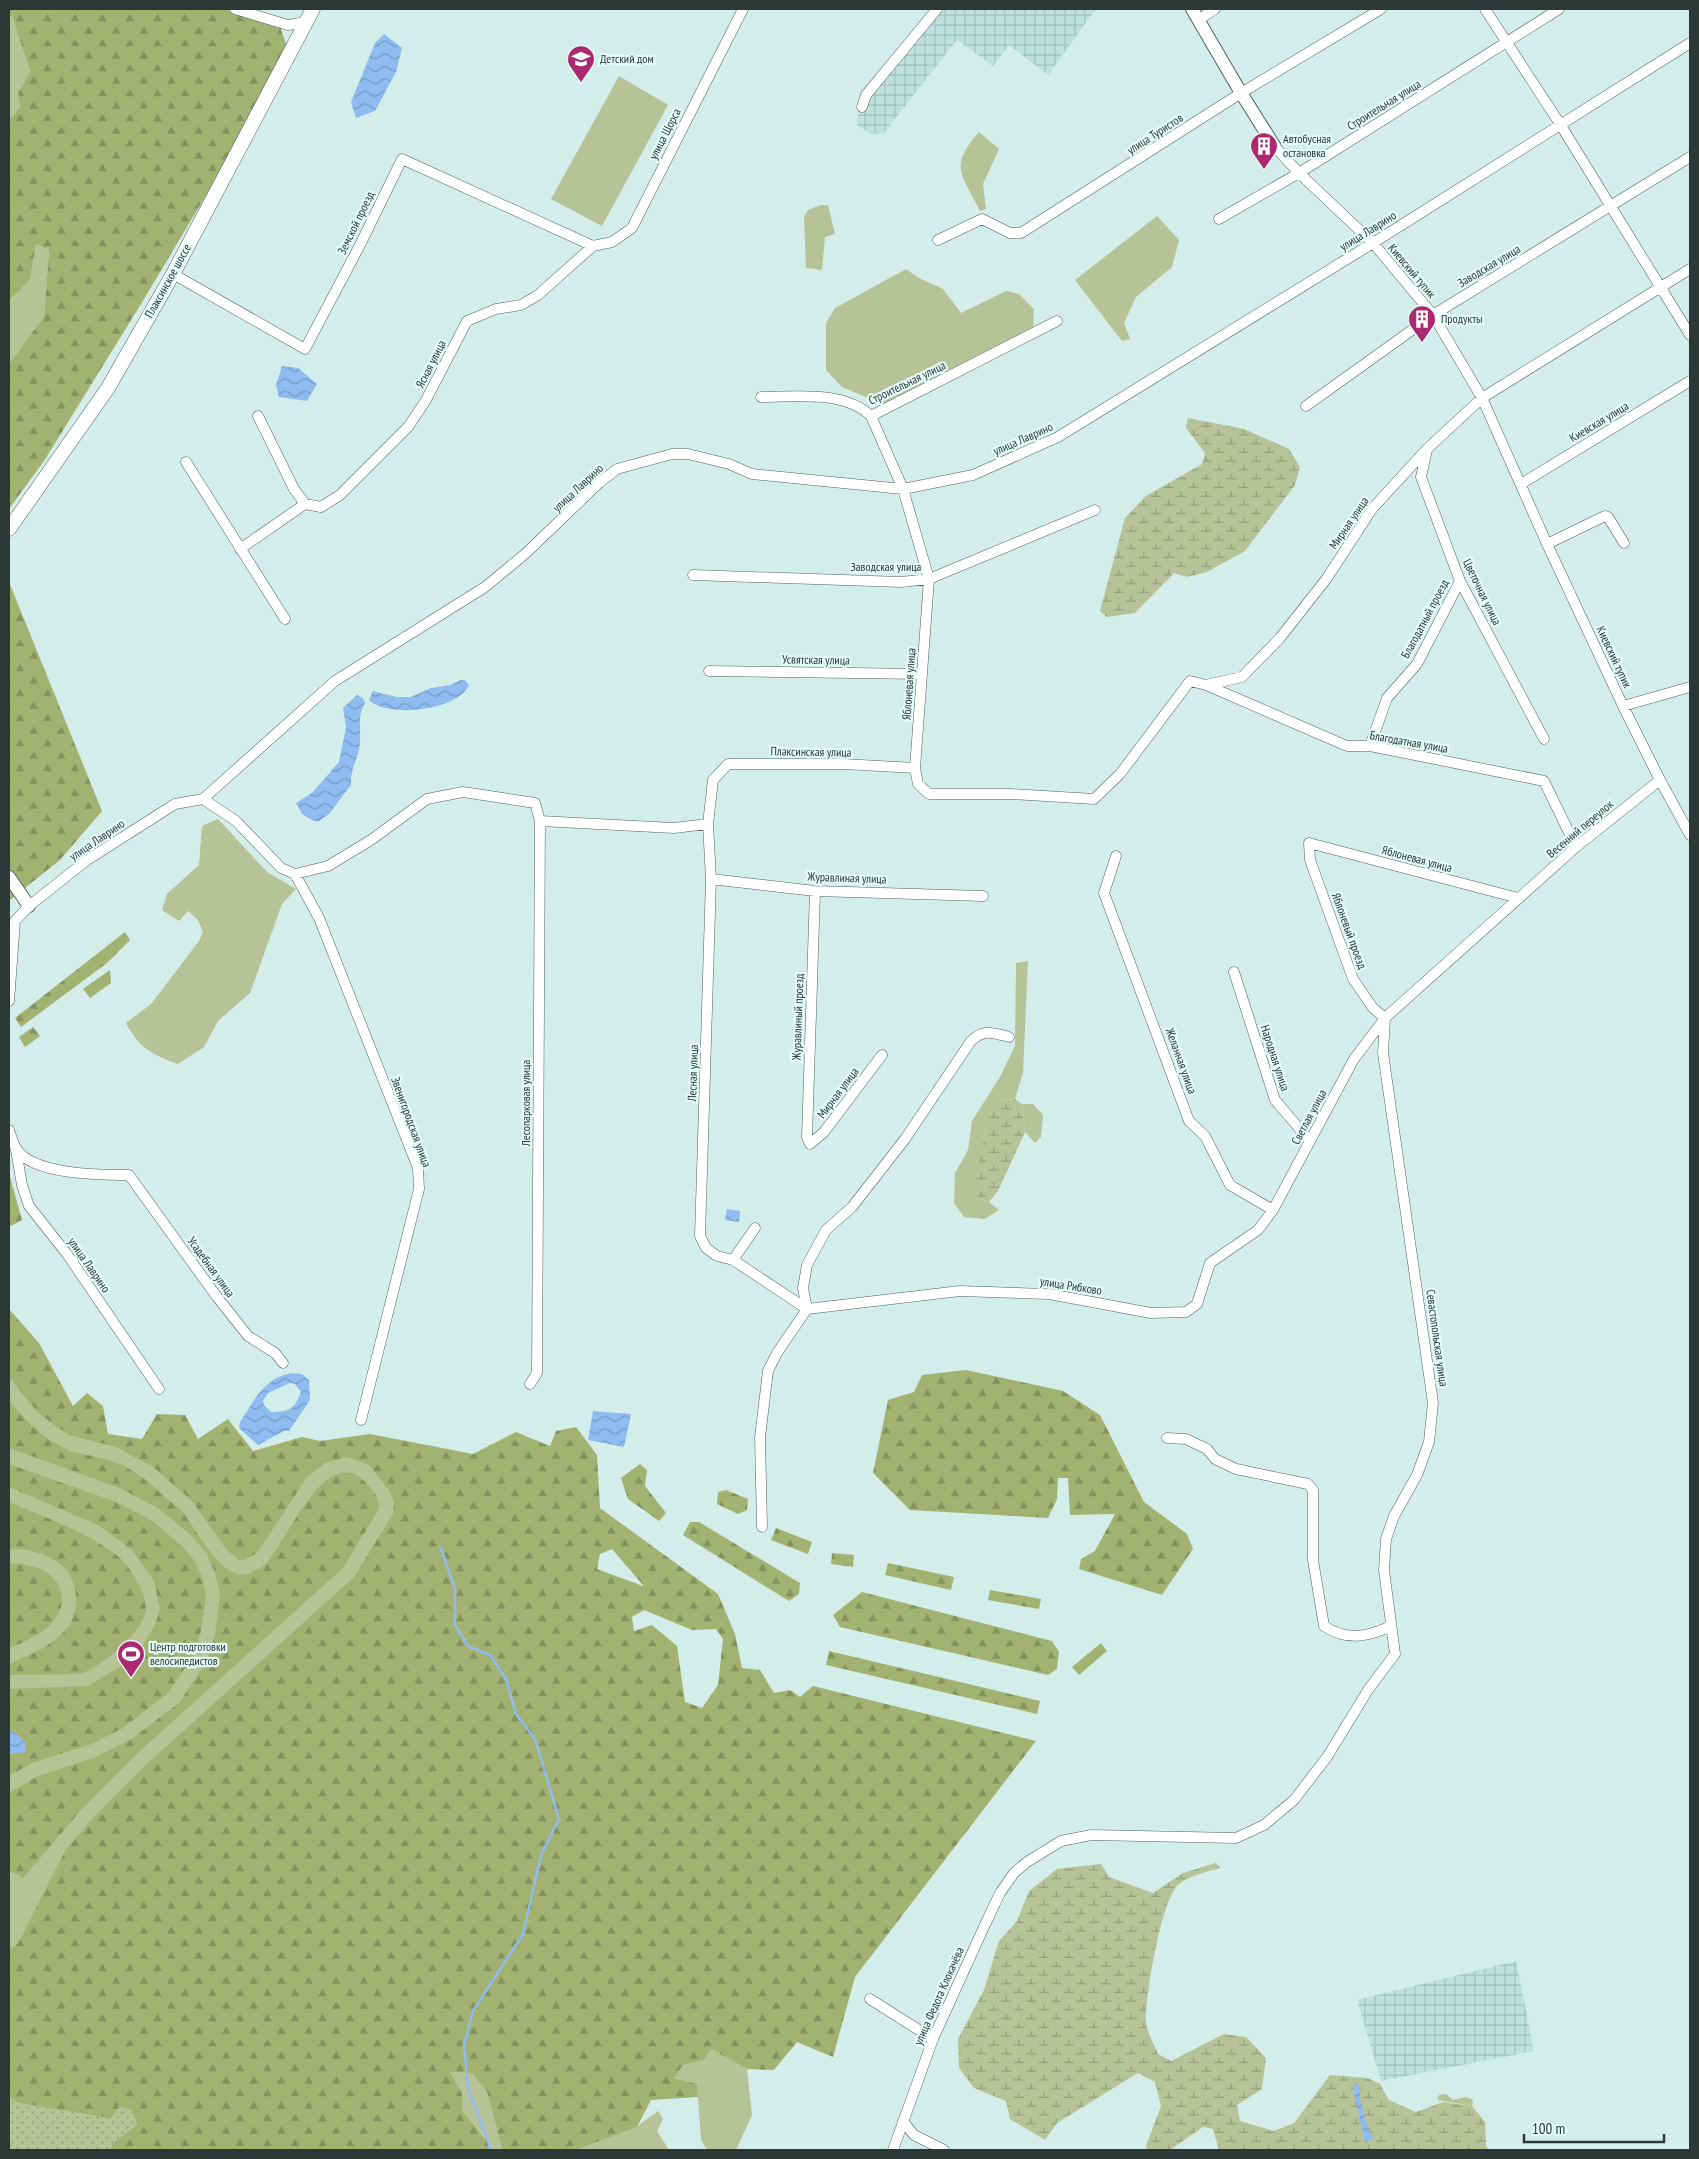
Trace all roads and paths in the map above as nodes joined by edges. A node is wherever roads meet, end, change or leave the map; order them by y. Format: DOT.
graph roads {
  1 [pos="235,9"];
  2 [pos="313,9"];
  3 [pos="743,9"];
  4 [pos="937,9"];
  5 [pos="1214,9"];
  6 [pos="1381,9"];
  7 [pos="1485,9"];
  8 [pos="1560,9"];
  9 [pos="1195,14"];
  10 [pos="306,22"];
  11 [pos="1506,42"];
  12 [pos="1690,42"];
  13 [pos="1241,94"];
  14 [pos="862,107"];
  15 [pos="1560,124"];
  16 [pos="1275,147"];
  17 [pos="1690,157"];
  18 [pos="1299,173"];
  19 [pos="1611,207"];
  20 [pos="1219,219"];
  21 [pos="938,240"];
  22 [pos="1373,243"];
  23 [pos="591,247"];
  24 [pos="1690,269"];
  25 [pos="173,274"];
  26 [pos="1660,288"];
  27 [pos="1433,315"];
  28 [pos="1057,321"];
  29 [pos="1690,335"];
  30 [pos="1690,381"];
  31 [pos="761,397"];
  32 [pos="1482,398"];
  33 [pos="1306,406"];
  34 [pos="258,416"];
  35 [pos="871,416"];
  36 [pos="1427,450"];
  37 [pos="186,462"];
  38 [pos="1521,484"];
  39 [pos="903,490"];
  40 [pos="305,504"];
  41 [pos="1095,510"];
  42 [pos="9,529"];
  43 [pos="1624,543"];
  44 [pos="1547,544"];
  45 [pos="240,549"];
  46 [pos="693,575"];
  47 [pos="929,579"];
  48 [pos="1460,581"];
  49 [pos="285,619"];
  50 [pos="709,671"];
  51 [pos="922,674"];
  52 [pos="1206,685"];
  53 [pos="1690,687"];
  54 [pos="1623,706"];
  55 [pos="1544,739"];
  56 [pos="1370,746"];
  57 [pos="915,768"];
  58 [pos="713,780"];
  59 [pos="1661,783"];
  60 [pos="203,799"];
  61 [pos="1094,799"];
  62 [pos="540,821"];
  63 [pos="708,824"];
  64 [pos="1690,835"];
  65 [pos="1309,843"];
  66 [pos="1576,847"];
  67 [pos="1116,856"];
  68 [pos="295,874"];
  69 [pos="9,877"];
  70 [pos="711,879"];
  71 [pos="815,890"];
  72 [pos="983,896"];
  73 [pos="1518,898"];
  74 [pos="29,906"];
  75 [pos="1234,972"];
  76 [pos="9,1001"];
  77 [pos="1385,1018"];
  78 [pos="1009,1037"];
  79 [pos="882,1054"];
  80 [pos="9,1130"];
  81 [pos="1310,1141"];
  82 [pos="810,1144"];
  83 [pos="16,1150"];
  84 [pos="1273,1210"];
  85 [pos="755,1228"];
  86 [pos="1258,1230"];
  87 [pos="733,1260"];
  88 [pos="807,1309"];
  89 [pos="282,1363"];
  90 [pos="530,1384"];
  91 [pos="159,1389"];
  92 [pos="361,1420"];
  93 [pos="1167,1438"];
  94 [pos="762,1527"];
  95 [pos="1391,1626"];
  96 [pos="1395,1654"];
  97 [pos="870,1999"];
  98 [pos="933,2039"];
  99 [pos="903,2121"];
  100 [pos="893,2150"];
  101 [pos="944,2150"];
  1 -- 10 [label="street"];
  2 -- 10 [label="main road, Плаксинское шоссе"];
  3 -- 23 [label="street, улица Щорса"];
  4 -- 14 [label="street"];
  5 -- 9 [label="street"];
  6 -- 13 [label="street, улица Туристов"];
  7 -- 11 [label="street"];
  8 -- 11 [label="street, Строительная улица"];
  9 -- 13 [label="street"];
  10 -- 25 [label="main road, Плаксинское шоссе"];
  11 -- 15 [label="street"];
  11 -- 18 [label="street, Строительная улица"];
  12 -- 15 [label="street, улица Лаврино"];
  13 -- 16 [label="street"];
  13 -- 21 [label="street, улица Туристов"];
  15 -- 19 [label="street"];
  15 -- 22 [label="street, улица Лаврино"];
  16 -- 18 [label="street, Киевский тупик"];
  17 -- 19 [label="street, Заводская улица"];
  18 -- 20 [label="street, Строительная улица"];
  18 -- 22 [label="street, Киевский тупик"];
  19 -- 26 [label="street"];
  19 -- 27 [label="street, Заводская улица"];
  22 -- 27 [label="street, Киевский тупик"];
  22 -- 39 [label="street, улица Лаврино"];
  23 -- 25 [label="street, Земской проезд"];
  23 -- 40 [label="street, Ясная улица"];
  24 -- 26 [label="street, Мирная улица"];
  25 -- 42 [label="main road, Плаксинское шоссе"];
  26 -- 29 [label="street"];
  26 -- 32 [label="street, Мирная улица"];
  27 -- 32 [label="street, Киевский тупик"];
  27 -- 33 [label="street, Заводская улица"];
  28 -- 35 [label="street, Строительная улица"];
  30 -- 38 [label="street, Киевская улица"];
  31 -- 35 [label="street, Строительная улица"];
  32 -- 36 [label="street, Мирная улица"];
  32 -- 38 [label="street, Киевский тупик"];
  34 -- 40 [label="street"];
  35 -- 39 [label="street, Яблоневая улица"];
  36 -- 48 [label="street, Цветочная улица"];
  36 -- 52 [label="street, Мирная улица"];
  37 -- 45 [label="street"];
  38 -- 44 [label="street, Киевский тупик"];
  39 -- 47 [label="street, Яблоневая улица"];
  39 -- 60 [label="street, улица Лаврино"];
  40 -- 45 [label="street"];
  41 -- 47 [label="street, Заводская улица"];
  43 -- 44 [label="street"];
  44 -- 54 [label="street, Киевский тупик"];
  45 -- 49 [label="street"];
  46 -- 47 [label="street, Заводская улица"];
  47 -- 51 [label="street, Яблоневая улица"];
  48 -- 55 [label="street, Цветочная улица"];
  48 -- 56 [label="street, Благодатный проезд"];
  50 -- 51 [label="street, Усвятская улица"];
  51 -- 57 [label="street, Яблоневая улица"];
  52 -- 56 [label="street, Благодатная улица"];
  52 -- 61 [label="street, Мирная улица"];
  53 -- 54 [label="street"];
  54 -- 59 [label="street, Киевский тупик"];
  56 -- 66 [label="street, Благодатная улица"];
  57 -- 58 [label="street, Плаксинская улица"];
  57 -- 61 [label="street, Яблоневая улица"];
  58 -- 63 [label="street, Лесная улица"];
  59 -- 64 [label="street, Киевский тупик"];
  59 -- 66 [label="street, Весенний переулок"];
  60 -- 68 [label="street"];
  60 -- 74 [label="street, улица Лаврино"];
  62 -- 63 [label="street"];
  62 -- 68 [label="street"];
  62 -- 90 [label="street, Лесопарковая улица"];
  63 -- 70 [label="street, Лесная улица"];
  65 -- 73 [label="street, Яблоневая улица"];
  65 -- 77 [label="street, Яблоневый проезд"];
  66 -- 73 [label="street, Весенний переулок"];
  67 -- 84 [label="street, Желанная улица"];
  68 -- 92 [label="street, Звенигородская улица"];
  69 -- 74 [label="street"];
  70 -- 71 [label="street, Журавлиная улица"];
  70 -- 87 [label="street, Лесная улица"];
  71 -- 72 [label="street, Журавлиная улица"];
  71 -- 82 [label="street, Журавлиный проезд"];
  73 -- 77 [label="street, Весенний переулок"];
  74 -- 76 [label="street, улица Лаврино"];
  75 -- 81 [label="street, Народная улица"];
  77 -- 81 [label="street, Светлая улица"];
  77 -- 95 [label="street, Севастопольская улица"];
  78 -- 88 [label="street"];
  79 -- 82 [label="street, Мирная улица"];
  80 -- 83 [label="street, улица Лаврино"];
  81 -- 84 [label="street, Светлая улица"];
  83 -- 89 [label="street, Усадебная улица"];
  83 -- 91 [label="street, улица Лаврино"];
  84 -- 86 [label="street, Светлая улица"];
  85 -- 87 [label="street"];
  86 -- 88 [label="street, улица Рибково"];
  87 -- 88 [label="street, Лесная улица"];
  88 -- 94 [label="street"];
  93 -- 95 [label="street"];
  95 -- 96 [label="street, Севастопольская улица"];
  96 -- 98 [label="street, улица Федота Клокачёва"];
  97 -- 98 [label="street"];
  98 -- 99 [label="street, улица Федота Клокачёва"];
  99 -- 100 [label="street, улица Федота Клокачёва"];
  99 -- 101 [label="street"];
}
